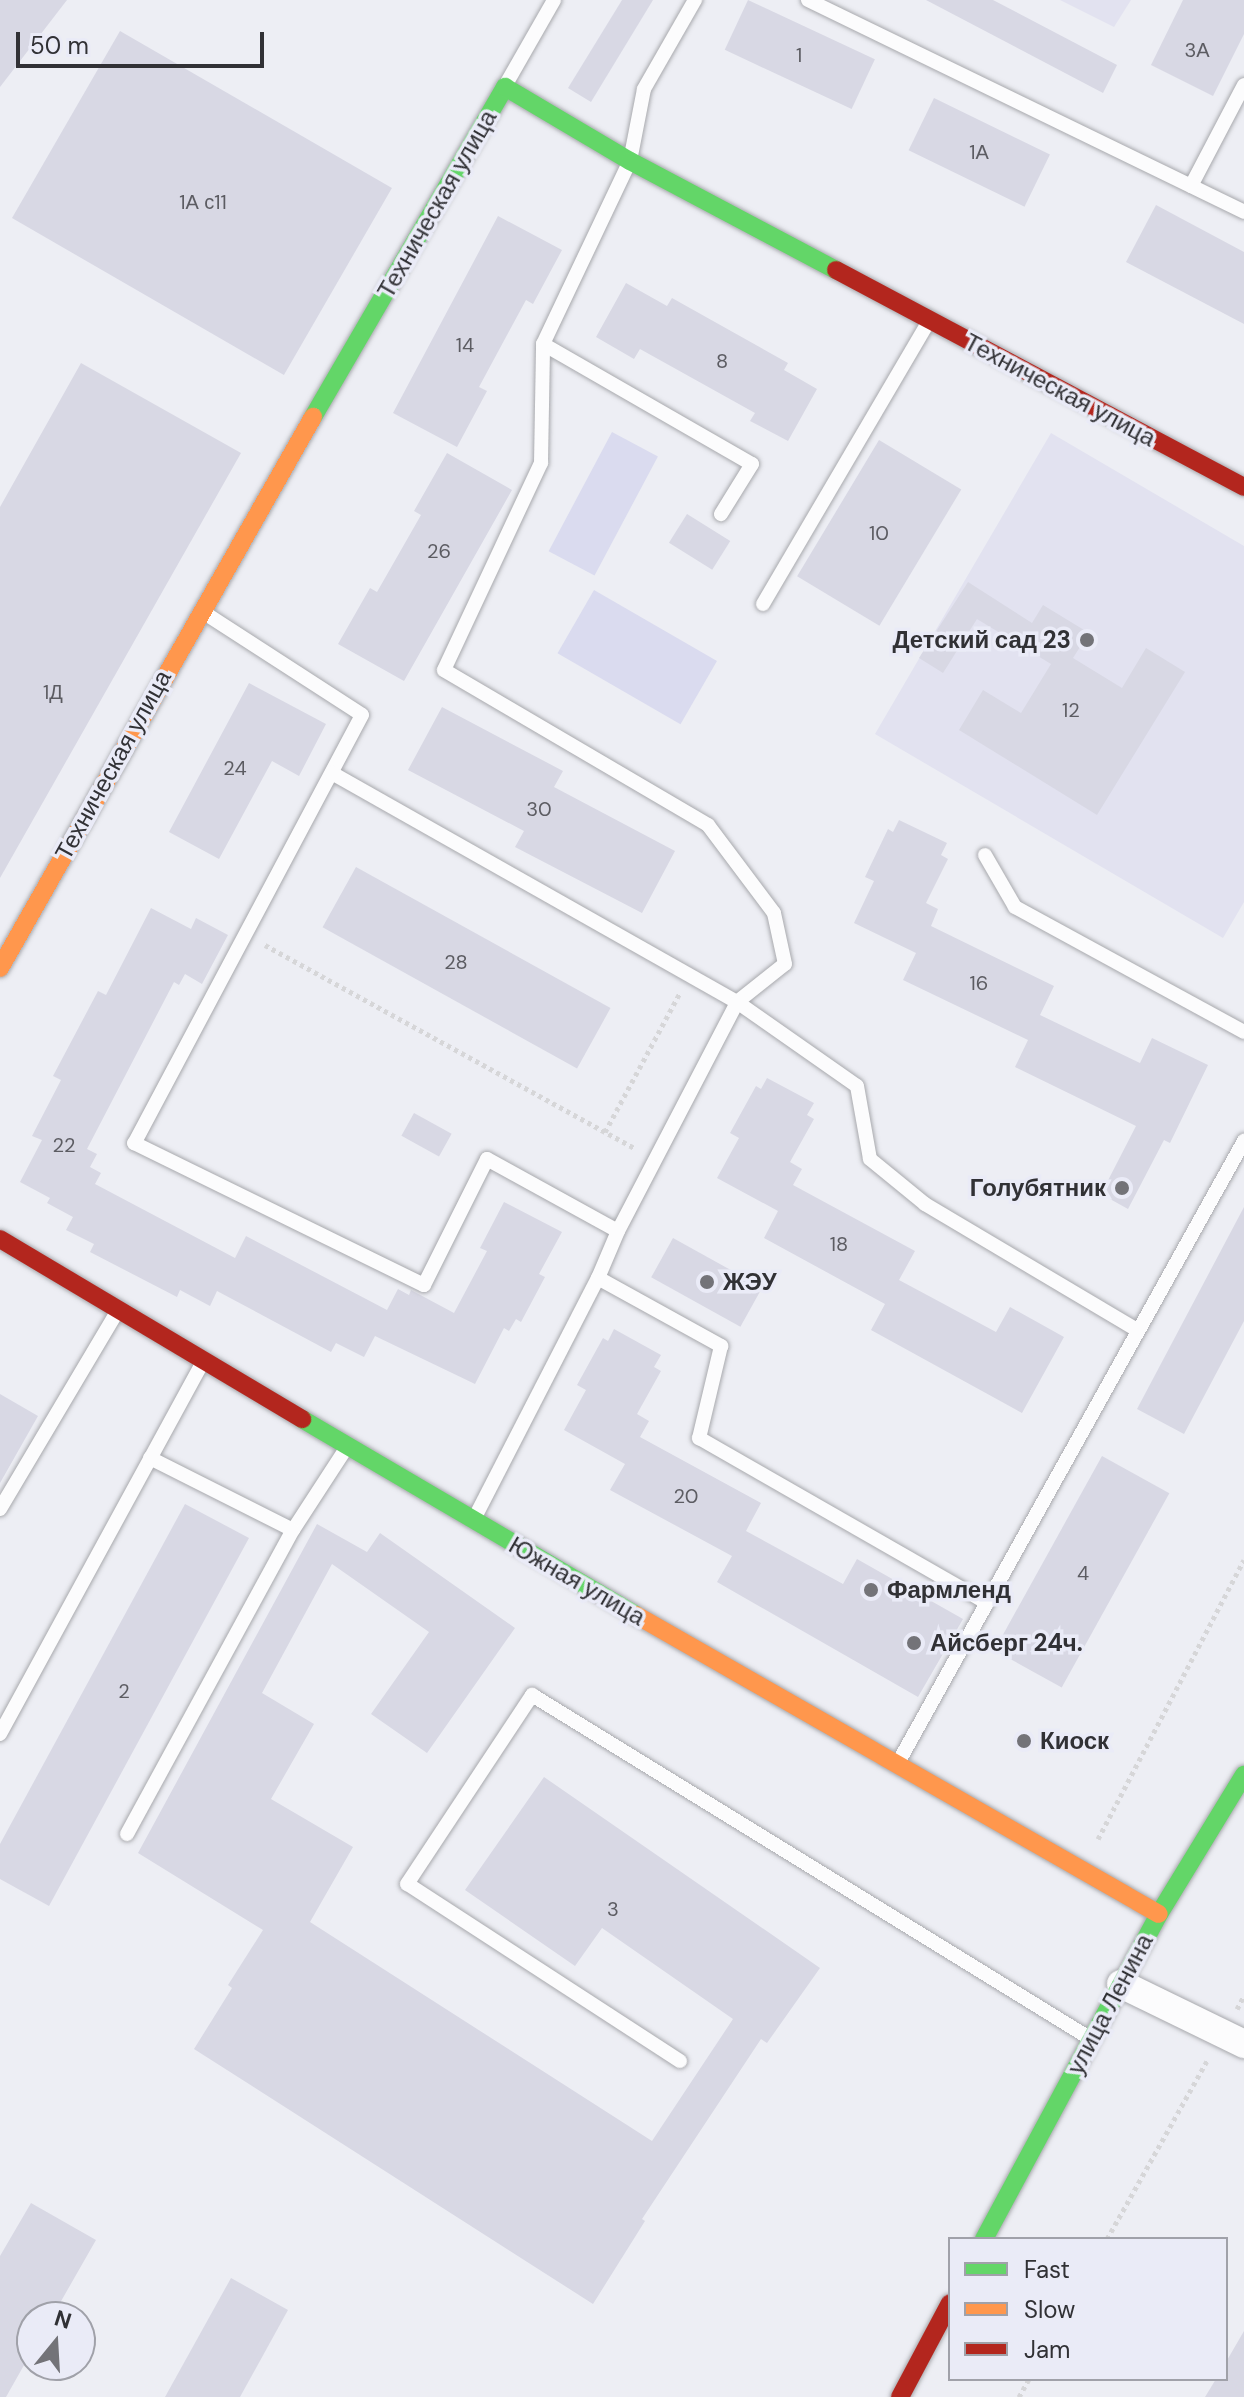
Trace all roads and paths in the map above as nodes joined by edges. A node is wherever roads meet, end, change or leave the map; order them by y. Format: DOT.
graph roads {
  1 [pos="554,0"];
  2 [pos="695,0"];
  3 [pos="808,0"];
  4 [pos="1244,85"];
  5 [pos="505,87"];
  6 [pos="630,161"];
  7 [pos="1191,186"];
  8 [pos="1244,212"];
  9 [pos="929,321"];
  10 [pos="543,344"];
  11 [pos="1244,487"];
  12 [pos="721,514"];
  13 [pos="763,604"];
  14 [pos="200,610"];
  15 [pos="332,773"];
  16 [pos="985,855"];
  17 [pos="246,935"];
  18 [pos="0,968"];
  19 [pos="690,975"];
  20 [pos="737,1002"];
  21 [pos="1244,1032"];
  22 [pos="605,1132"];
  23 [pos="1244,1141"];
  24 [pos="655,1159"];
  25 [pos="618,1231"];
  26 [pos="0,1239"];
  27 [pos="598,1278"];
  28 [pos="118,1310"];
  29 [pos="1137,1330"];
  30 [pos="203,1360"];
  31 [pos="347,1447"];
  32 [pos="150,1458"];
  33 [pos="0,1509"];
  34 [pos="473,1521"];
  35 [pos="293,1530"];
  36 [pos="1244,1560"];
  37 [pos="987,1603"];
  38 [pos="0,1734"];
  39 [pos="896,1765"];
  40 [pos="1244,1775"];
  41 [pos="127,1834"];
  42 [pos="1081,1870"];
  43 [pos="1159,1914"];
  44 [pos="1121,1984"];
  45 [pos="1233,2038"];
  46 [pos="1091,2039"];
  47 [pos="680,2061"];
  48 [pos="985,2237"];
  49 [pos="1108,2237"];
  50 [pos="948,2307"];
  51 [pos="900,2397"];
  1 -- 5 [label="lane"];
  2 -- 6 [label="lane"];
  3 -- 7 [label="lane"];
  4 -- 7 [label="lane"];
  5 -- 6 [label="street, Техническая улица"];
  5 -- 14 [label="street, Техническая улица"];
  6 -- 9 [label="street, Техническая улица"];
  6 -- 10 [label="lane"];
  7 -- 8 [label="lane"];
  9 -- 11 [label="street, Техническая улица"];
  9 -- 13 [label="lane"];
  10 -- 12 [label="lane"];
  10 -- 20 [label="lane"];
  14 -- 15 [label="lane"];
  14 -- 18 [label="street, Техническая улица"];
  15 -- 17 [label="lane"];
  15 -- 19 [label="lane"];
  16 -- 21 [label="lane"];
  17 -- 22 [label="path"];
  17 -- 25 [label="lane"];
  19 -- 20 [label="lane"];
  19 -- 22 [label="path"];
  20 -- 24 [label="lane"];
  20 -- 29 [label="lane"];
  22 -- 24 [label="path"];
  23 -- 29 [label="lane"];
  24 -- 25 [label="lane"];
  25 -- 27 [label="lane"];
  26 -- 28 [label="street, Южная улица"];
  27 -- 34 [label="lane"];
  27 -- 37 [label="lane"];
  28 -- 30 [label="street, Южная улица"];
  28 -- 33 [label="lane"];
  29 -- 37 [label="lane"];
  30 -- 31 [label="street, Южная улица"];
  30 -- 32 [label="lane"];
  31 -- 34 [label="street, Южная улица"];
  31 -- 35 [label="lane"];
  32 -- 35 [label="lane"];
  32 -- 38 [label="lane"];
  34 -- 39 [label="street, Южная улица"];
  35 -- 41 [label="lane"];
  36 -- 42 [label="path"];
  37 -- 39 [label="lane"];
  39 -- 42 [label="street, Южная улица"];
  40 -- 43 [label="street, улица Ленина"];
  42 -- 43 [label="street, Южная улица"];
  43 -- 44 [label="street, улица Ленина"];
  44 -- 45 [label="street"];
  44 -- 46 [label="street, улица Ленина"];
  45 -- 49 [label="path"];
  46 -- 47 [label="lane"];
  46 -- 48 [label="street, улица Ленина"];
  50 -- 51 [label="street"];
}
